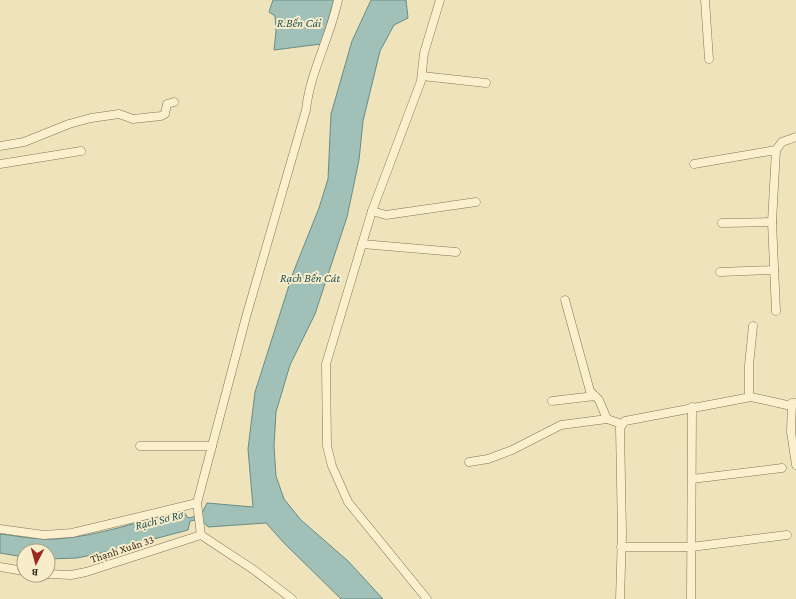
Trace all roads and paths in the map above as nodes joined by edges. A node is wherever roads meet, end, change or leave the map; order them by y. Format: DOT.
graph roads {
  1 [pos="338,0"];
  2 [pos="440,0"];
  3 [pos="705,0"];
  4 [pos="709,59"];
  5 [pos="422,76"];
  6 [pos="486,83"];
  7 [pos="174,102"];
  8 [pos="796,137"];
  9 [pos="0,146"];
  10 [pos="776,150"];
  11 [pos="81,151"];
  12 [pos="0,164"];
  13 [pos="694,164"];
  14 [pos="476,202"];
  15 [pos="372,211"];
  16 [pos="722,222"];
  17 [pos="772,222"];
  18 [pos="362,244"];
  19 [pos="456,252"];
  20 [pos="774,270"];
  21 [pos="720,272"];
  22 [pos="565,300"];
  23 [pos="776,311"];
  24 [pos="752,326"];
  25 [pos="595,396"];
  26 [pos="749,397"];
  27 [pos="552,401"];
  28 [pos="794,403"];
  29 [pos="692,407"];
  30 [pos="607,419"];
  31 [pos="622,424"];
  32 [pos="140,446"];
  33 [pos="212,446"];
  34 [pos="469,462"];
  35 [pos="796,465"];
  36 [pos="782,468"];
  37 [pos="692,479"];
  38 [pos="197,505"];
  39 [pos="0,529"];
  40 [pos="201,534"];
  41 [pos="787,535"];
  42 [pos="621,547"];
  43 [pos="691,547"];
  44 [pos="0,568"];
  45 [pos="16,570"];
  46 [pos="56,575"];
  47 [pos="292,599"];
  48 [pos="427,599"];
  49 [pos="620,599"];
  50 [pos="691,599"];
  1 -- 33 [label="street"];
  2 -- 5 [label="street"];
  3 -- 4 [label="street"];
  5 -- 6 [label="street"];
  5 -- 15 [label="street"];
  7 -- 9 [label="street"];
  8 -- 10 [label="street"];
  10 -- 13 [label="street"];
  10 -- 17 [label="street"];
  11 -- 12 [label="street"];
  14 -- 15 [label="street"];
  15 -- 18 [label="street"];
  16 -- 17 [label="street"];
  17 -- 20 [label="street"];
  18 -- 19 [label="street"];
  18 -- 48 [label="street"];
  20 -- 21 [label="street"];
  20 -- 23 [label="street"];
  22 -- 25 [label="street"];
  24 -- 26 [label="street"];
  25 -- 27 [label="street"];
  25 -- 30 [label="street"];
  26 -- 28 [label="street"];
  26 -- 29 [label="street"];
  28 -- 35 [label="street"];
  29 -- 31 [label="street"];
  29 -- 37 [label="street"];
  30 -- 31 [label="street"];
  30 -- 34 [label="street"];
  31 -- 42 [label="street"];
  32 -- 33 [label="street"];
  33 -- 38 [label="street"];
  36 -- 37 [label="street"];
  37 -- 43 [label="street"];
  38 -- 39 [label="street"];
  38 -- 40 [label="street"];
  40 -- 46 [label="street, Thạnh Xuân 33"];
  40 -- 47 [label="street"];
  41 -- 43 [label="street"];
  42 -- 43 [label="street"];
  42 -- 49 [label="street"];
  43 -- 50 [label="street"];
  44 -- 45 [label="street"];
}
